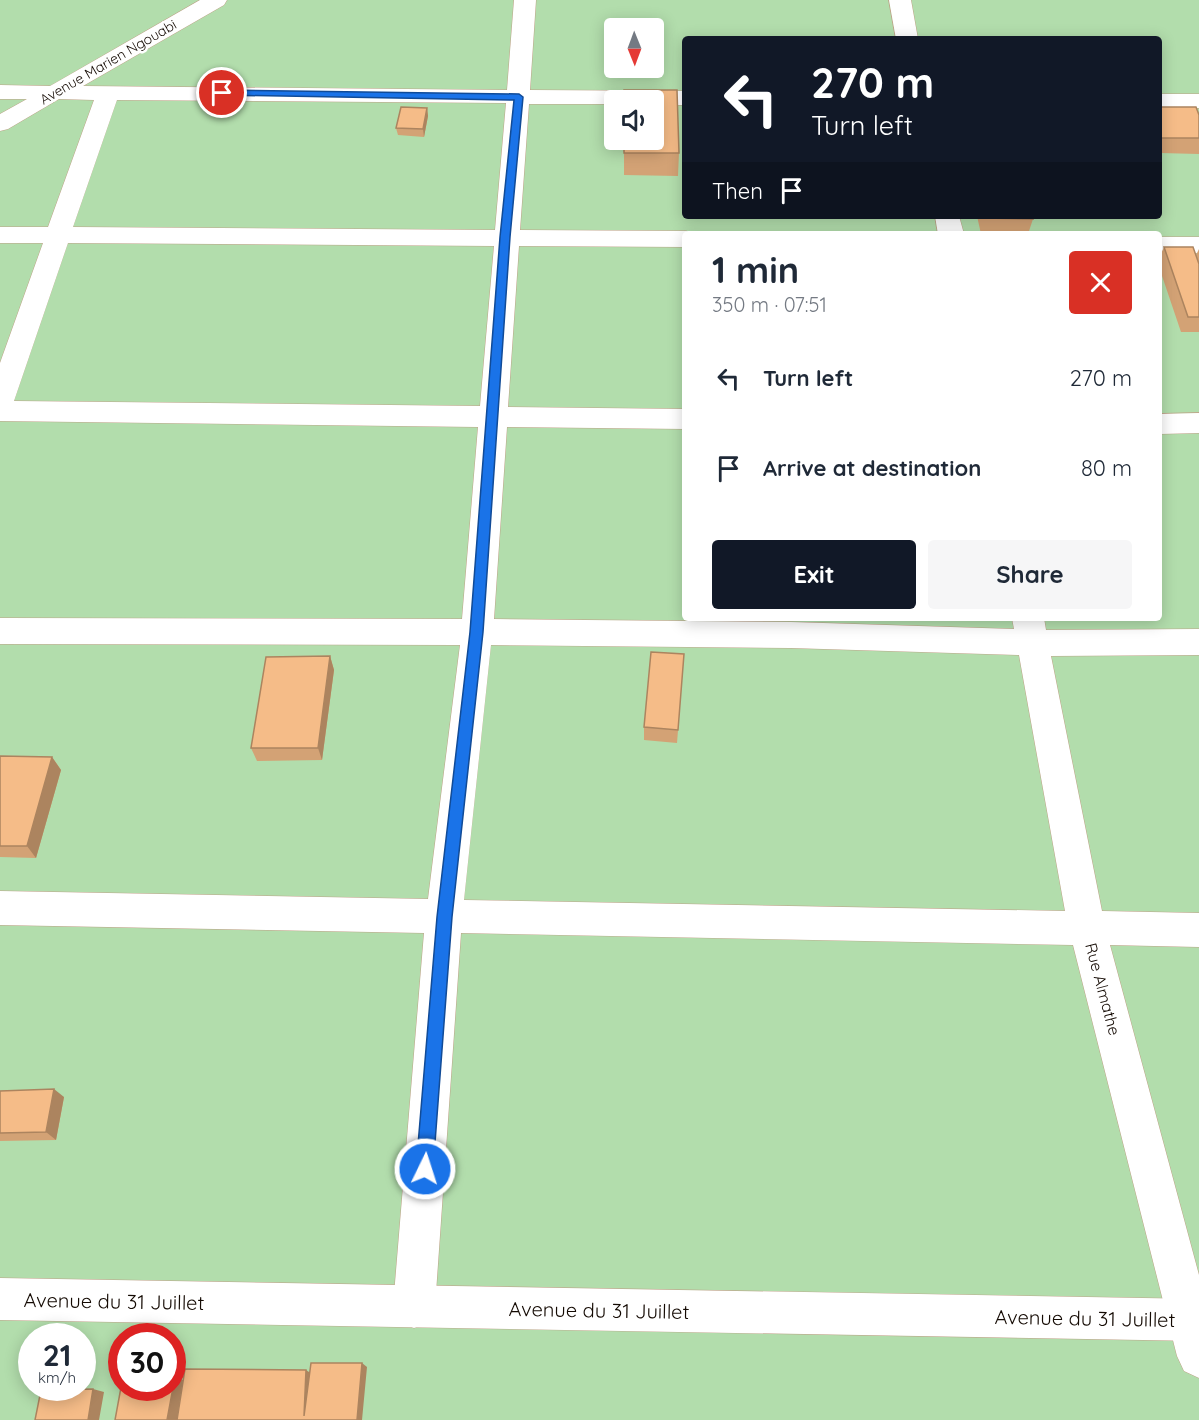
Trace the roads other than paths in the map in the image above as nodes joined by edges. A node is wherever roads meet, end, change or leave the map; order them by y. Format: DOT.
graph roads {
  1 [pos="216,0"];
  2 [pos="525,0"];
  3 [pos="900,0"];
  4 [pos="906,36"];
  5 [pos="0,92"];
  6 [pos="54,92"];
  7 [pos="108,92"];
  8 [pos="519,97"];
  9 [pos="682,98"];
  10 [pos="1162,101"];
  11 [pos="1199,101"];
  12 [pos="0,124"];
  13 [pos="0,235"];
  14 [pos="57,236"];
  15 [pos="505,237"];
  16 [pos="682,239"];
  17 [pos="1162,245"];
  18 [pos="1199,245"];
  19 [pos="0,402"];
  20 [pos="0,411"];
  21 [pos="494,415"];
  22 [pos="682,419"];
  23 [pos="1199,423"];
  24 [pos="1162,424"];
  25 [pos="1031,630"];
  26 [pos="0,632"];
  27 [pos="477,632"];
  28 [pos="1199,642"];
  29 [pos="0,908"];
  30 [pos="444,917"];
  31 [pos="1087,929"];
  32 [pos="1199,930"];
  33 [pos="0,1299"];
  34 [pos="414,1307"];
  35 [pos="1196,1332"];
  1 -- 6 [label="street, Avenue Marien Ngouabi"];
  2 -- 8 [label="street"];
  3 -- 4 [label="street"];
  5 -- 6 [label="street"];
  6 -- 7 [label="street"];
  6 -- 12 [label="street, Avenue Marien Ngouabi"];
  7 -- 8 [label="street"];
  7 -- 14 [label="street"];
  8 -- 9 [label="street"];
  8 -- 15 [label="street"];
  10 -- 11 [label="street"];
  13 -- 14 [label="street"];
  14 -- 15 [label="street"];
  14 -- 19 [label="street"];
  15 -- 16 [label="street"];
  15 -- 21 [label="street"];
  17 -- 18 [label="street"];
  20 -- 21 [label="street"];
  21 -- 22 [label="street"];
  21 -- 27 [label="street"];
  23 -- 24 [label="street"];
  25 -- 27 [label="street"];
  25 -- 28 [label="street"];
  25 -- 31 [label="street, Rue Almathe"];
  26 -- 27 [label="street"];
  27 -- 30 [label="street"];
  29 -- 30 [label="street"];
  30 -- 31 [label="street"];
  30 -- 34 [label="street"];
  31 -- 32 [label="street"];
  31 -- 35 [label="street, Rue Almathe"];
  33 -- 34 [label="street, Avenue du 31 Juillet"];
  34 -- 35 [label="street, Avenue du 31 Juillet"];
}
